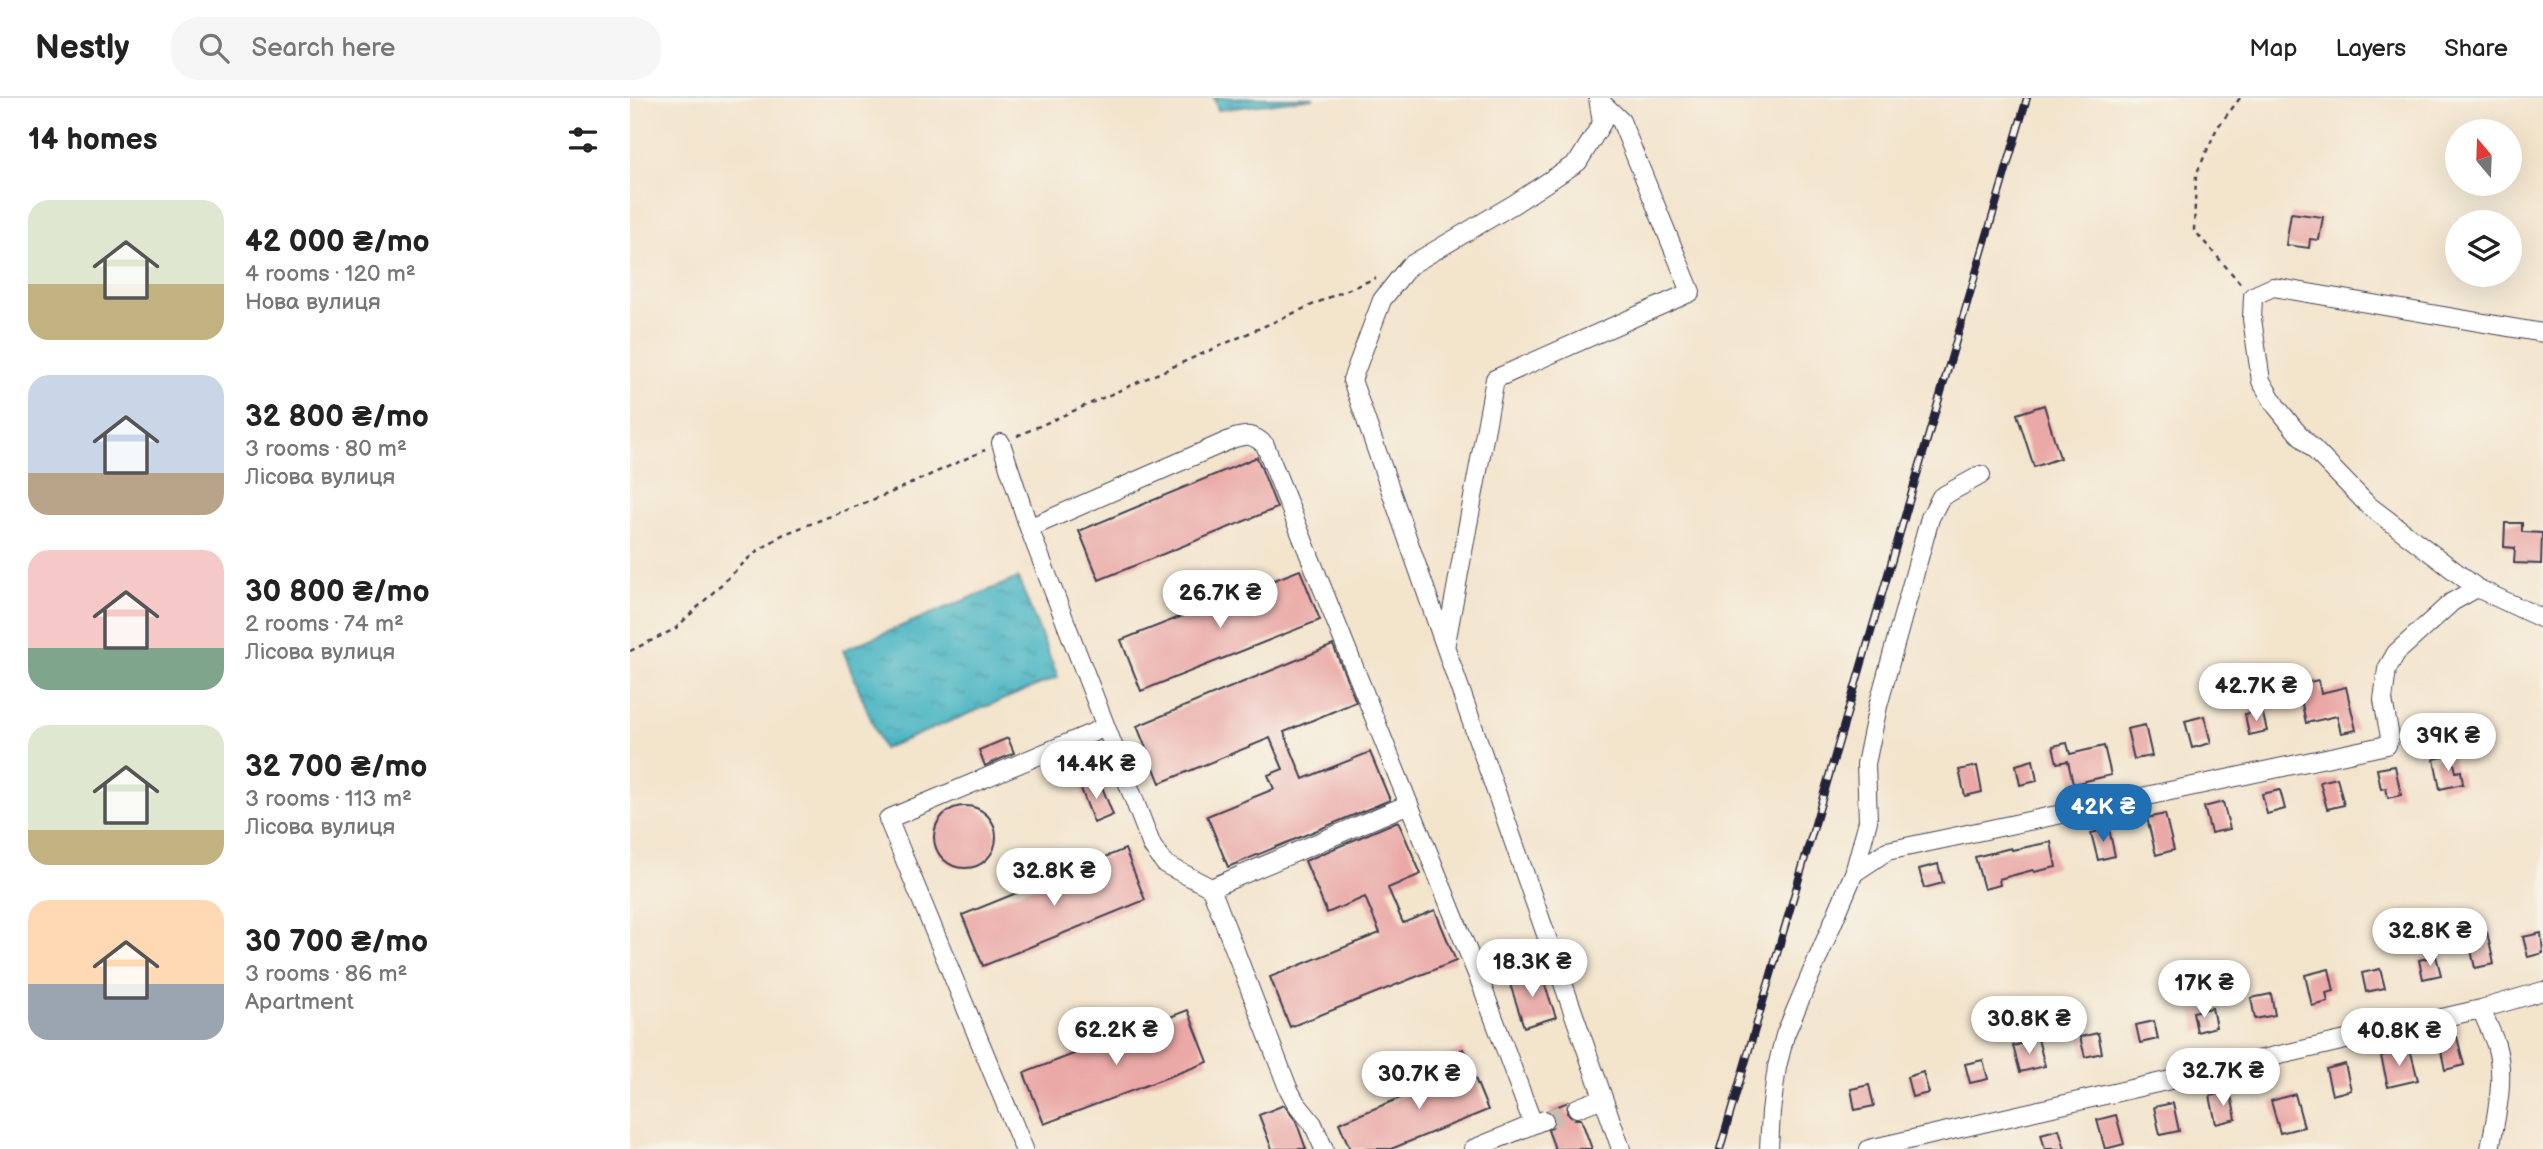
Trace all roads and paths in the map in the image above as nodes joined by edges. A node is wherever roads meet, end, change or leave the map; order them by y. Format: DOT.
graph roads {
  1 [pos="2240,98"];
  2 [pos="1598,99"];
  3 [pos="2253,296"];
  4 [pos="2543,333"];
  5 [pos="1001,443"];
  6 [pos="1981,475"];
  7 [pos="1028,528"];
  8 [pos="2477,588"];
  9 [pos="2543,619"];
  10 [pos="1446,647"];
  11 [pos="1106,727"];
  12 [pos="1409,804"];
  13 [pos="1868,821"];
  14 [pos="1886,851"];
  15 [pos="1854,873"];
  16 [pos="1211,888"];
  17 [pos="2543,991"];
  18 [pos="2481,1009"];
  19 [pos="1603,1098"];
  20 [pos="1577,1108"];
  21 [pos="1024,1149"];
  22 [pos="1324,1149"];
  23 [pos="1473,1149"];
  24 [pos="1621,1149"];
  25 [pos="1769,1149"];
  26 [pos="1869,1149"];
  27 [pos="2490,1149"];
  1 -- 3 [label="path"];
  2 -- 10 [label="street"];
  2 -- 10 [label="street"];
  3 -- 4 [label="street"];
  3 -- 8 [label="street"];
  5 -- 7 [label="street"];
  6 -- 13 [label="street"];
  7 -- 11 [label="street"];
  7 -- 12 [label="street"];
  8 -- 9 [label="street"];
  8 -- 14 [label="street"];
  10 -- 19 [label="street"];
  11 -- 16 [label="street"];
  11 -- 21 [label="street"];
  12 -- 16 [label="street"];
  12 -- 23 [label="street"];
  13 -- 14 [label="street"];
  13 -- 15 [label="street"];
  14 -- 15 [label="street"];
  15 -- 25 [label="street"];
  16 -- 22 [label="street"];
  17 -- 18 [label="street"];
  18 -- 26 [label="street"];
  18 -- 27 [label="street"];
  19 -- 20 [label="street"];
  19 -- 24 [label="street"];
}
